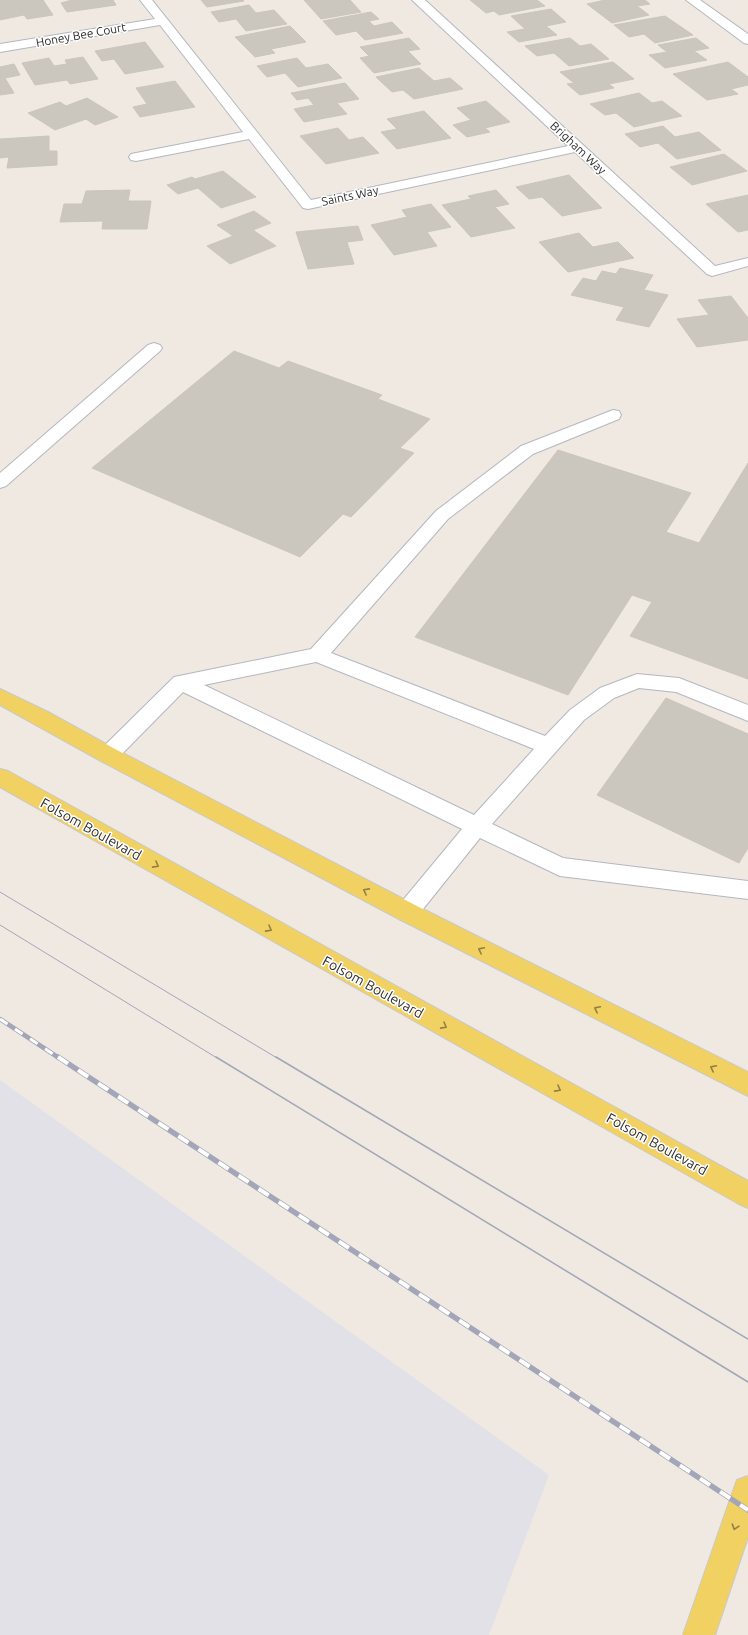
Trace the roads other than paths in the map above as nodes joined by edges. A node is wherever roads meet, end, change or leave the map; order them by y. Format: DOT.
graph roads {
  1 [pos="146,0"];
  2 [pos="418,0"];
  3 [pos="692,0"];
  4 [pos="163,21"];
  5 [pos="748,40"];
  6 [pos="0,48"];
  7 [pos="252,134"];
  8 [pos="577,148"];
  9 [pos="136,157"];
  10 [pos="748,262"];
  11 [pos="154,348"];
  12 [pos="613,415"];
  13 [pos="0,482"];
  14 [pos="317,655"];
  15 [pos="180,682"];
  16 [pos="0,696"];
  17 [pos="748,713"];
  18 [pos="549,746"];
  19 [pos="108,755"];
  20 [pos="0,777"];
  21 [pos="477,826"];
  22 [pos="748,890"];
  23 [pos="407,912"];
  24 [pos="748,1085"];
  25 [pos="748,1195"];
  26 [pos="748,1491"];
  27 [pos="699,1635"];
  1 -- 4 [label="street, Saints Way"];
  2 -- 8 [label="street, Brigham Way"];
  3 -- 5 [label="street"];
  4 -- 6 [label="street, Honey Bee Court"];
  4 -- 7 [label="street, Saints Way"];
  7 -- 8 [label="street, Saints Way"];
  7 -- 9 [label="street"];
  8 -- 10 [label="street, Brigham Way"];
  11 -- 13 [label="street"];
  12 -- 14 [label="street"];
  14 -- 15 [label="street"];
  14 -- 18 [label="street"];
  15 -- 19 [label="street"];
  15 -- 21 [label="street"];
  16 -- 19 [label="main road"];
  17 -- 18 [label="street"];
  18 -- 21 [label="street"];
  23 -- 19 [label="main road, one-way"];
  20 -- 25 [label="main road, Folsom Boulevard, one-way"];
  21 -- 22 [label="street"];
  21 -- 23 [label="street"];
  24 -- 23 [label="main road, one-way"];
  26 -- 27 [label="main road, one-way"];
}
